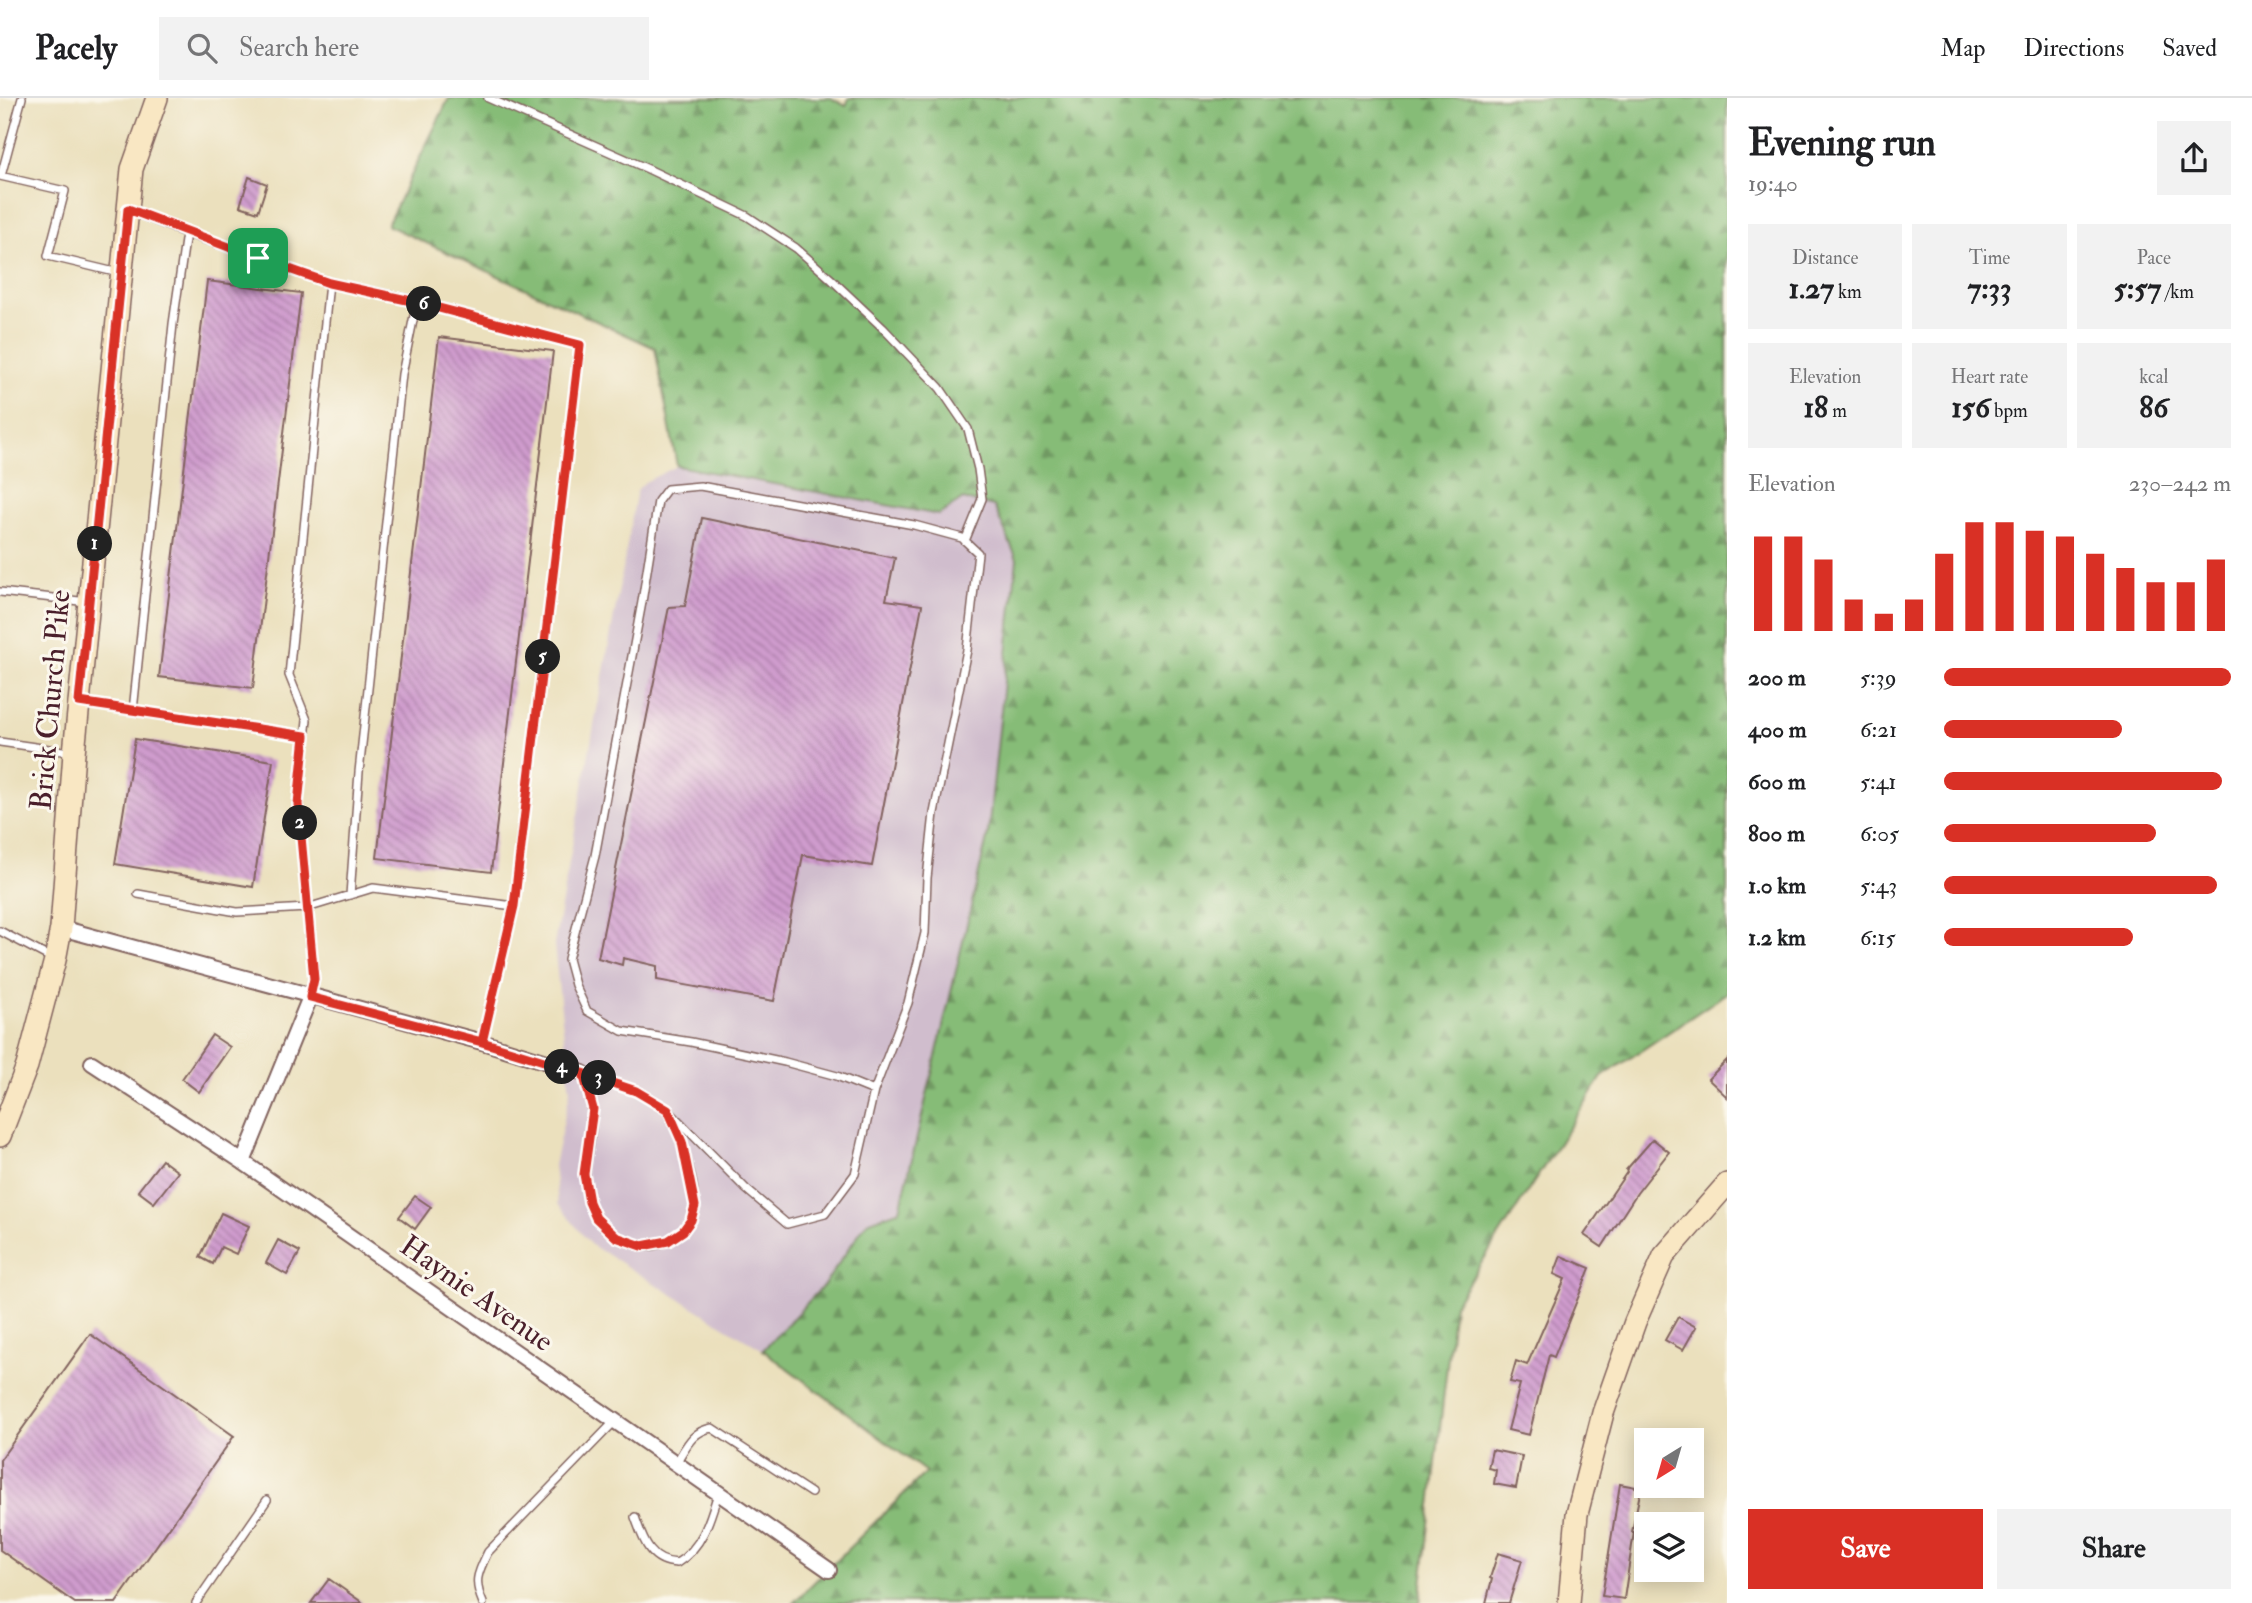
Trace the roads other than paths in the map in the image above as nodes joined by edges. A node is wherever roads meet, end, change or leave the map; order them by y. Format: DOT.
graph roads {
  1 [pos="22,98"];
  2 [pos="157,98"];
  3 [pos="488,98"];
  4 [pos="0,176"];
  5 [pos="128,209"];
  6 [pos="186,233"];
  7 [pos="121,274"];
  8 [pos="329,283"];
  9 [pos="416,302"];
  10 [pos="965,541"];
  11 [pos="0,592"];
  12 [pos="89,602"];
  13 [pos="79,702"];
  14 [pos="133,711"];
  15 [pos="305,736"];
  16 [pos="0,742"];
  17 [pos="74,752"];
  18 [pos="138,894"];
  19 [pos="350,895"];
  20 [pos="514,906"];
  21 [pos="307,908"];
  22 [pos="61,928"];
  23 [pos="0,931"];
  24 [pos="55,960"];
  25 [pos="310,997"];
  26 [pos="482,1042"];
  27 [pos="92,1063"];
  28 [pos="583,1073"];
  29 [pos="874,1091"];
  30 [pos="668,1110"];
  31 [pos="0,1136"];
  32 [pos="243,1161"];
  33 [pos="1727,1184"];
  34 [pos="616,1421"];
  35 [pos="676,1463"];
  36 [pos="718,1492"];
  37 [pos="811,1493"];
  38 [pos="268,1500"];
  39 [pos="635,1517"];
  40 [pos="829,1570"];
  41 [pos="196,1603"];
  42 [pos="483,1603"];
  43 [pos="1569,1603"];
  1 -- 4 [label="lane"];
  2 -- 5 [label="main road, Brick Church Pike"];
  3 -- 10 [label="lane"];
  4 -- 7 [label="lane"];
  5 -- 6 [label="lane"];
  5 -- 7 [label="main road, Brick Church Pike"];
  6 -- 8 [label="lane"];
  6 -- 14 [label="lane"];
  7 -- 12 [label="main road, Brick Church Pike"];
  8 -- 9 [label="lane"];
  8 -- 15 [label="lane"];
  9 -- 19 [label="lane"];
  9 -- 20 [label="lane"];
  10 -- 29 [label="lane"];
  10 -- 29 [label="lane"];
  11 -- 12 [label="lane"];
  12 -- 13 [label="main road, Brick Church Pike"];
  13 -- 14 [label="lane"];
  13 -- 17 [label="main road, Brick Church Pike"];
  14 -- 15 [label="lane"];
  15 -- 21 [label="lane"];
  16 -- 17 [label="lane"];
  17 -- 22 [label="main road, Brick Church Pike"];
  18 -- 21 [label="lane"];
  19 -- 20 [label="lane"];
  19 -- 21 [label="lane"];
  20 -- 26 [label="lane"];
  21 -- 25 [label="lane"];
  22 -- 24 [label="main road, Brick Church Pike"];
  22 -- 25 [label="street"];
  23 -- 24 [label="lane"];
  24 -- 31 [label="main road, Brick Church Pike"];
  25 -- 26 [label="street"];
  25 -- 32 [label="street"];
  26 -- 28 [label="street"];
  27 -- 32 [label="street, Haynie Avenue"];
  28 -- 30 [label="lane"];
  28 -- 30 [label="lane"];
  29 -- 30 [label="lane"];
  32 -- 34 [label="street, Haynie Avenue"];
  33 -- 43 [label="main road"];
  34 -- 35 [label="street, Haynie Avenue"];
  34 -- 42 [label="lane"];
  35 -- 36 [label="street, Haynie Avenue"];
  35 -- 37 [label="lane"];
  36 -- 39 [label="lane"];
  36 -- 40 [label="street, Haynie Avenue"];
  38 -- 41 [label="lane"];
}
